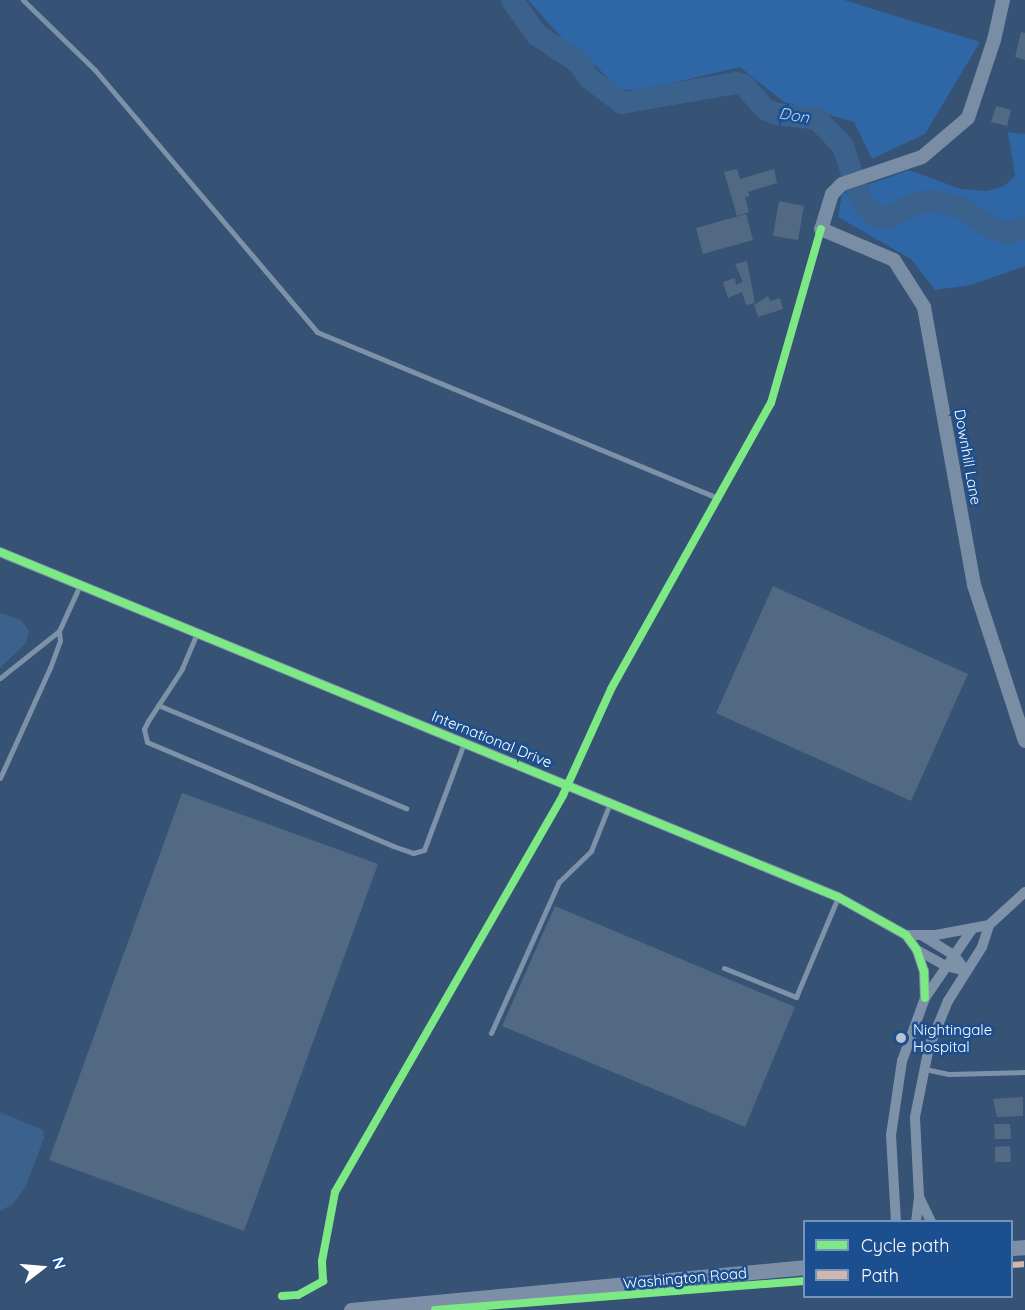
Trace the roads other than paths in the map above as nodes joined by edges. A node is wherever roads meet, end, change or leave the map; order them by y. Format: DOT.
graph roads {
  1 [pos="23,0"];
  2 [pos="1003,0"];
  3 [pos="821,229"];
  4 [pos="0,552"];
  5 [pos="81,584"];
  6 [pos="59,631"];
  7 [pos="197,633"];
  8 [pos="0,678"];
  9 [pos="158,705"];
  10 [pos="1025,741"];
  11 [pos="464,743"];
  12 [pos="0,778"];
  13 [pos="611,801"];
  14 [pos="406,808"];
  15 [pos="1025,892"];
  16 [pos="838,897"];
  17 [pos="988,925"];
  18 [pos="973,928"];
  19 [pos="906,935"];
  20 [pos="922,936"];
  21 [pos="917,950"];
  22 [pos="954,955"];
  23 [pos="946,966"];
  24 [pos="724,968"];
  25 [pos="966,971"];
  26 [pos="925,998"];
  27 [pos="491,1033"];
  28 [pos="923,1069"];
  29 [pos="1025,1072"];
  30 [pos="919,1197"];
  31 [pos="896,1220"];
  32 [pos="916,1220"];
  33 [pos="930,1220"];
  34 [pos="803,1267"];
  35 [pos="351,1310"];
  1 -- 3 [label="lane"];
  2 -- 3 [label="street"];
  3 -- 10 [label="street, Downhill Lane"];
  4 -- 5 [label="street, International Drive"];
  5 -- 6 [label="lane"];
  5 -- 7 [label="street, International Drive"];
  6 -- 8 [label="lane"];
  6 -- 12 [label="lane"];
  7 -- 9 [label="lane"];
  7 -- 11 [label="street, International Drive"];
  9 -- 11 [label="lane"];
  9 -- 14 [label="lane"];
  11 -- 13 [label="street, International Drive"];
  13 -- 16 [label="street, International Drive"];
  13 -- 27 [label="lane"];
  15 -- 17 [label="street"];
  16 -- 19 [label="street, International Drive"];
  16 -- 24 [label="lane"];
  17 -- 18 [label="street, International Drive"];
  17 -- 25 [label="street"];
  18 -- 20 [label="street, International Drive"];
  18 -- 22 [label="street, International Drive"];
  19 -- 20 [label="street, International Drive"];
  19 -- 21 [label="street, International Drive"];
  20 -- 22 [label="street, International Drive"];
  21 -- 23 [label="street, International Drive"];
  21 -- 26 [label="street, International Drive"];
  22 -- 23 [label="street, International Drive"];
  22 -- 25 [label="street, International Drive"];
  23 -- 25 [label="street, International Drive"];
  23 -- 26 [label="street, International Drive"];
  25 -- 28 [label="street"];
  26 -- 31 [label="street, International Drive"];
  28 -- 29 [label="lane"];
  28 -- 30 [label="street"];
  30 -- 32 [label="street"];
  30 -- 33 [label="street"];
  34 -- 35 [label="main road, Washington Road"];
}
